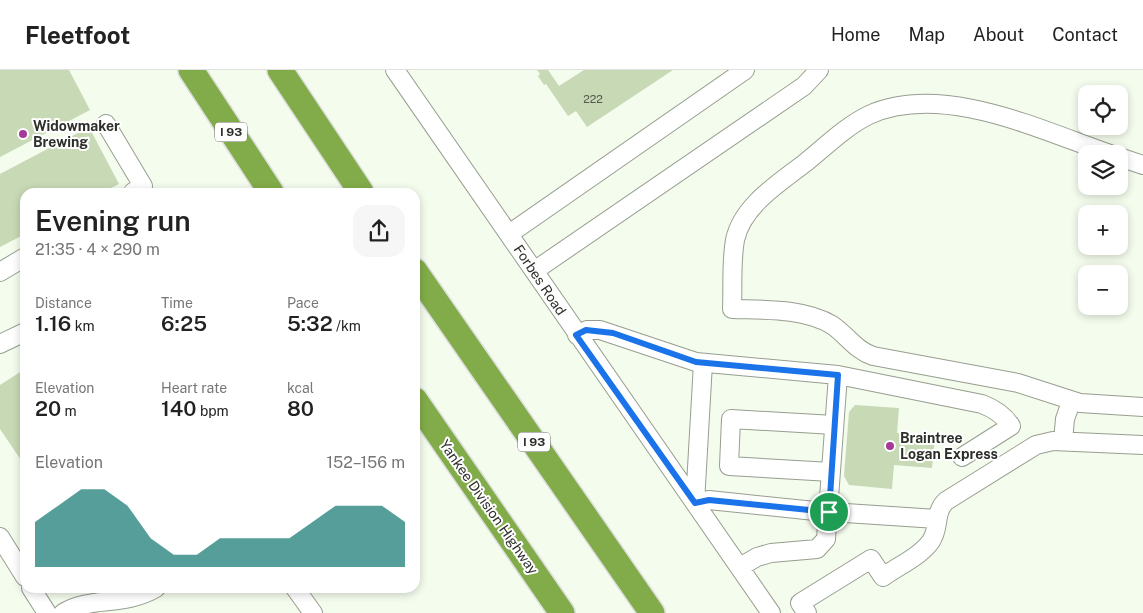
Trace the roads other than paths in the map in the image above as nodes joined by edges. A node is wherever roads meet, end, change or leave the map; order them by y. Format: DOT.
graph roads {
  1 [pos="191,70"];
  2 [pos="280,70"];
  3 [pos="395,70"];
  4 [pos="745,70"];
  5 [pos="819,70"];
  6 [pos="106,124"];
  7 [pos="1083,145"];
  8 [pos="1128,160"];
  9 [pos="1143,165"];
  10 [pos="140,188"];
  11 [pos="268,188"];
  12 [pos="358,188"];
  13 [pos="509,234"];
  14 [pos="20,261"];
  15 [pos="534,271"];
  16 [pos="0,272"];
  17 [pos="420,278"];
  18 [pos="20,334"];
  19 [pos="576,335"];
  20 [pos="0,344"];
  21 [pos="703,363"];
  22 [pos="838,375"];
  23 [pos="1071,402"];
  24 [pos="1143,406"];
  25 [pos="420,407"];
  26 [pos="834,425"];
  27 [pos="1063,441"];
  28 [pos="1143,445"];
  29 [pos="962,458"];
  30 [pos="831,472"];
  31 [pos="695,503"];
  32 [pos="829,512"];
  33 [pos="937,519"];
  34 [pos="0,537"];
  35 [pos="740,567"];
  36 [pos="20,569"];
  37 [pos="34,593"];
  38 [pos="146,593"];
  39 [pos="299,593"];
  40 [pos="47,613"];
  41 [pos="63,613"];
  42 [pos="313,613"];
  43 [pos="562,613"];
  44 [pos="652,613"];
  45 [pos="771,613"];
  46 [pos="807,613"];
  1 -- 11 [label="highway, I 93"];
  2 -- 12 [label="highway"];
  3 -- 13 [label="street, Forbes Road"];
  4 -- 13 [label="street"];
  5 -- 15 [label="street"];
  6 -- 10 [label="street"];
  7 -- 23 [label="street"];
  8 -- 9 [label="street"];
  13 -- 15 [label="street, Forbes Road"];
  14 -- 16 [label="street"];
  15 -- 19 [label="street, Forbes Road"];
  17 -- 44 [label="highway, I 93"];
  18 -- 20 [label="street"];
  19 -- 21 [label="street"];
  19 -- 31 [label="street, Forbes Road"];
  21 -- 22 [label="street"];
  21 -- 31 [label="street"];
  22 -- 26 [label="street"];
  22 -- 29 [label="street"];
  23 -- 24 [label="street"];
  23 -- 27 [label="street"];
  25 -- 43 [label="highway, Yankee Division Highway"];
  26 -- 30 [label="street"];
  26 -- 30 [label="street"];
  27 -- 28 [label="street"];
  27 -- 33 [label="street"];
  30 -- 32 [label="street"];
  31 -- 32 [label="street"];
  31 -- 35 [label="street, Forbes Road"];
  32 -- 33 [label="street"];
  32 -- 35 [label="street"];
  33 -- 46 [label="street"];
  34 -- 36 [label="street"];
  35 -- 45 [label="street, Forbes Road"];
  37 -- 40 [label="street"];
  38 -- 41 [label="street"];
  39 -- 42 [label="street"];
}
